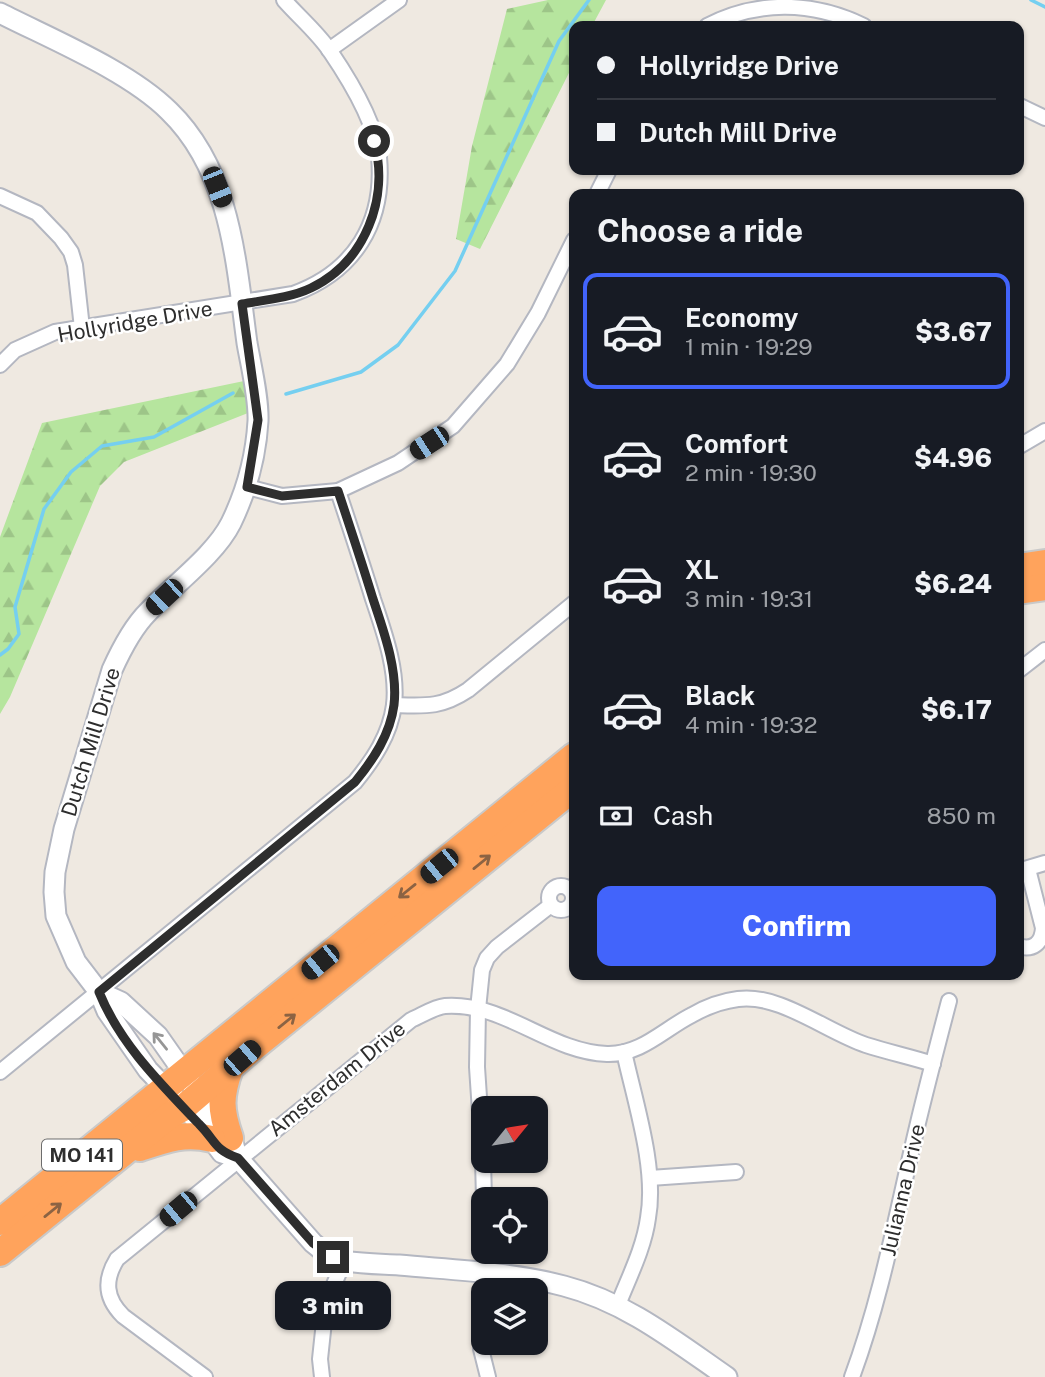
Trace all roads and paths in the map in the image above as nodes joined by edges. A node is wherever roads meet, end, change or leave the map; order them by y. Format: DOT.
graph roads {
  1 [pos="284,0"];
  2 [pos="400,0"];
  3 [pos="0,13"];
  4 [pos="717,21"];
  5 [pos="852,21"];
  6 [pos="329,50"];
  7 [pos="1024,108"];
  8 [pos="1045,118"];
  9 [pos="0,196"];
  10 [pos="569,250"];
  11 [pos="242,304"];
  12 [pos="82,328"];
  13 [pos="0,365"];
  14 [pos="1045,431"];
  15 [pos="1024,443"];
  16 [pos="247,487"];
  17 [pos="338,491"];
  18 [pos="1045,563"];
  19 [pos="1024,566"];
  20 [pos="1045,587"];
  21 [pos="1024,590"];
  22 [pos="569,607"];
  23 [pos="1045,650"];
  24 [pos="1024,666"];
  25 [pos="394,705"];
  26 [pos="569,760"];
  27 [pos="569,792"];
  28 [pos="1045,863"];
  29 [pos="1024,870"];
  30 [pos="1024,873"];
  31 [pos="551,905"];
  32 [pos="1024,946"];
  33 [pos="99,992"];
  34 [pos="949,1001"];
  35 [pos="478,1009"];
  36 [pos="625,1052"];
  37 [pos="933,1064"];
  38 [pos="230,1068"];
  39 [pos="0,1072"];
  40 [pos="174,1081"];
  41 [pos="477,1096"];
  42 [pos="190,1101"];
  43 [pos="227,1145"];
  44 [pos="122,1154"];
  45 [pos="736,1172"];
  46 [pos="650,1178"];
  47 [pos="0,1222"];
  48 [pos="0,1253"];
  49 [pos="344,1261"];
  50 [pos="484,1264"];
  51 [pos="483,1272"];
  52 [pos="618,1305"];
  53 [pos="205,1377"];
  54 [pos="322,1377"];
  55 [pos="488,1377"];
  56 [pos="727,1377"];
  57 [pos="852,1377"];
  1 -- 6 [label="street, Hollyridge Drive"];
  2 -- 6 [label="street"];
  3 -- 11 [label="street, Dutch Mill Drive"];
  4 -- 5 [label="street"];
  6 -- 11 [label="street, Hollyridge Drive"];
  7 -- 8 [label="street"];
  9 -- 12 [label="street"];
  10 -- 17 [label="street"];
  11 -- 12 [label="street, Hollyridge Drive"];
  11 -- 16 [label="street, Dutch Mill Drive"];
  12 -- 13 [label="street, Hollyridge Drive"];
  14 -- 15 [label="street"];
  16 -- 17 [label="street"];
  16 -- 33 [label="street, Dutch Mill Drive"];
  17 -- 25 [label="street"];
  18 -- 19 [label="highway"];
  20 -- 21 [label="highway"];
  22 -- 25 [label="street"];
  23 -- 24 [label="street"];
  25 -- 33 [label="street"];
  26 -- 40 [label="highway, MO 141, one-way"];
  38 -- 27 [label="highway, MO 141, one-way"];
  28 -- 29 [label="street"];
  30 -- 32 [label="street"];
  31 -- 35 [label="street"];
  33 -- 39 [label="street"];
  33 -- 40 [label="street, Dutch Mill Drive"];
  40 -- 33 [label="street, Dutch Mill Drive, one-way"];
  34 -- 37 [label="street, Julianna Drive"];
  35 -- 36 [label="street, Amsterdam Drive"];
  35 -- 41 [label="street"];
  35 -- 43 [label="street, Amsterdam Drive"];
  36 -- 37 [label="street, Amsterdam Drive"];
  36 -- 46 [label="street"];
  37 -- 57 [label="street, Julianna Drive"];
  38 -- 42 [label="highway, MO 141"];
  38 -- 43 [label="highway"];
  40 -- 42 [label="street, Dutch Mill Drive"];
  40 -- 47 [label="highway, MO 141"];
  42 -- 43 [label="street, Dutch Mill Drive"];
  42 -- 44 [label="highway, MO 141"];
  43 -- 44 [label="highway"];
  43 -- 49 [label="street, Dutch Mill Drive"];
  43 -- 53 [label="street, Amsterdam Drive"];
  48 -- 44 [label="highway, MO 141, one-way"];
  45 -- 46 [label="street"];
  46 -- 52 [label="street"];
  49 -- 51 [label="street, Dutch Mill Drive"];
  49 -- 54 [label="street"];
  50 -- 51 [label="street"];
  51 -- 52 [label="street, Dutch Mill Drive"];
  51 -- 55 [label="street"];
  52 -- 56 [label="street, Dutch Mill Drive"];
}
